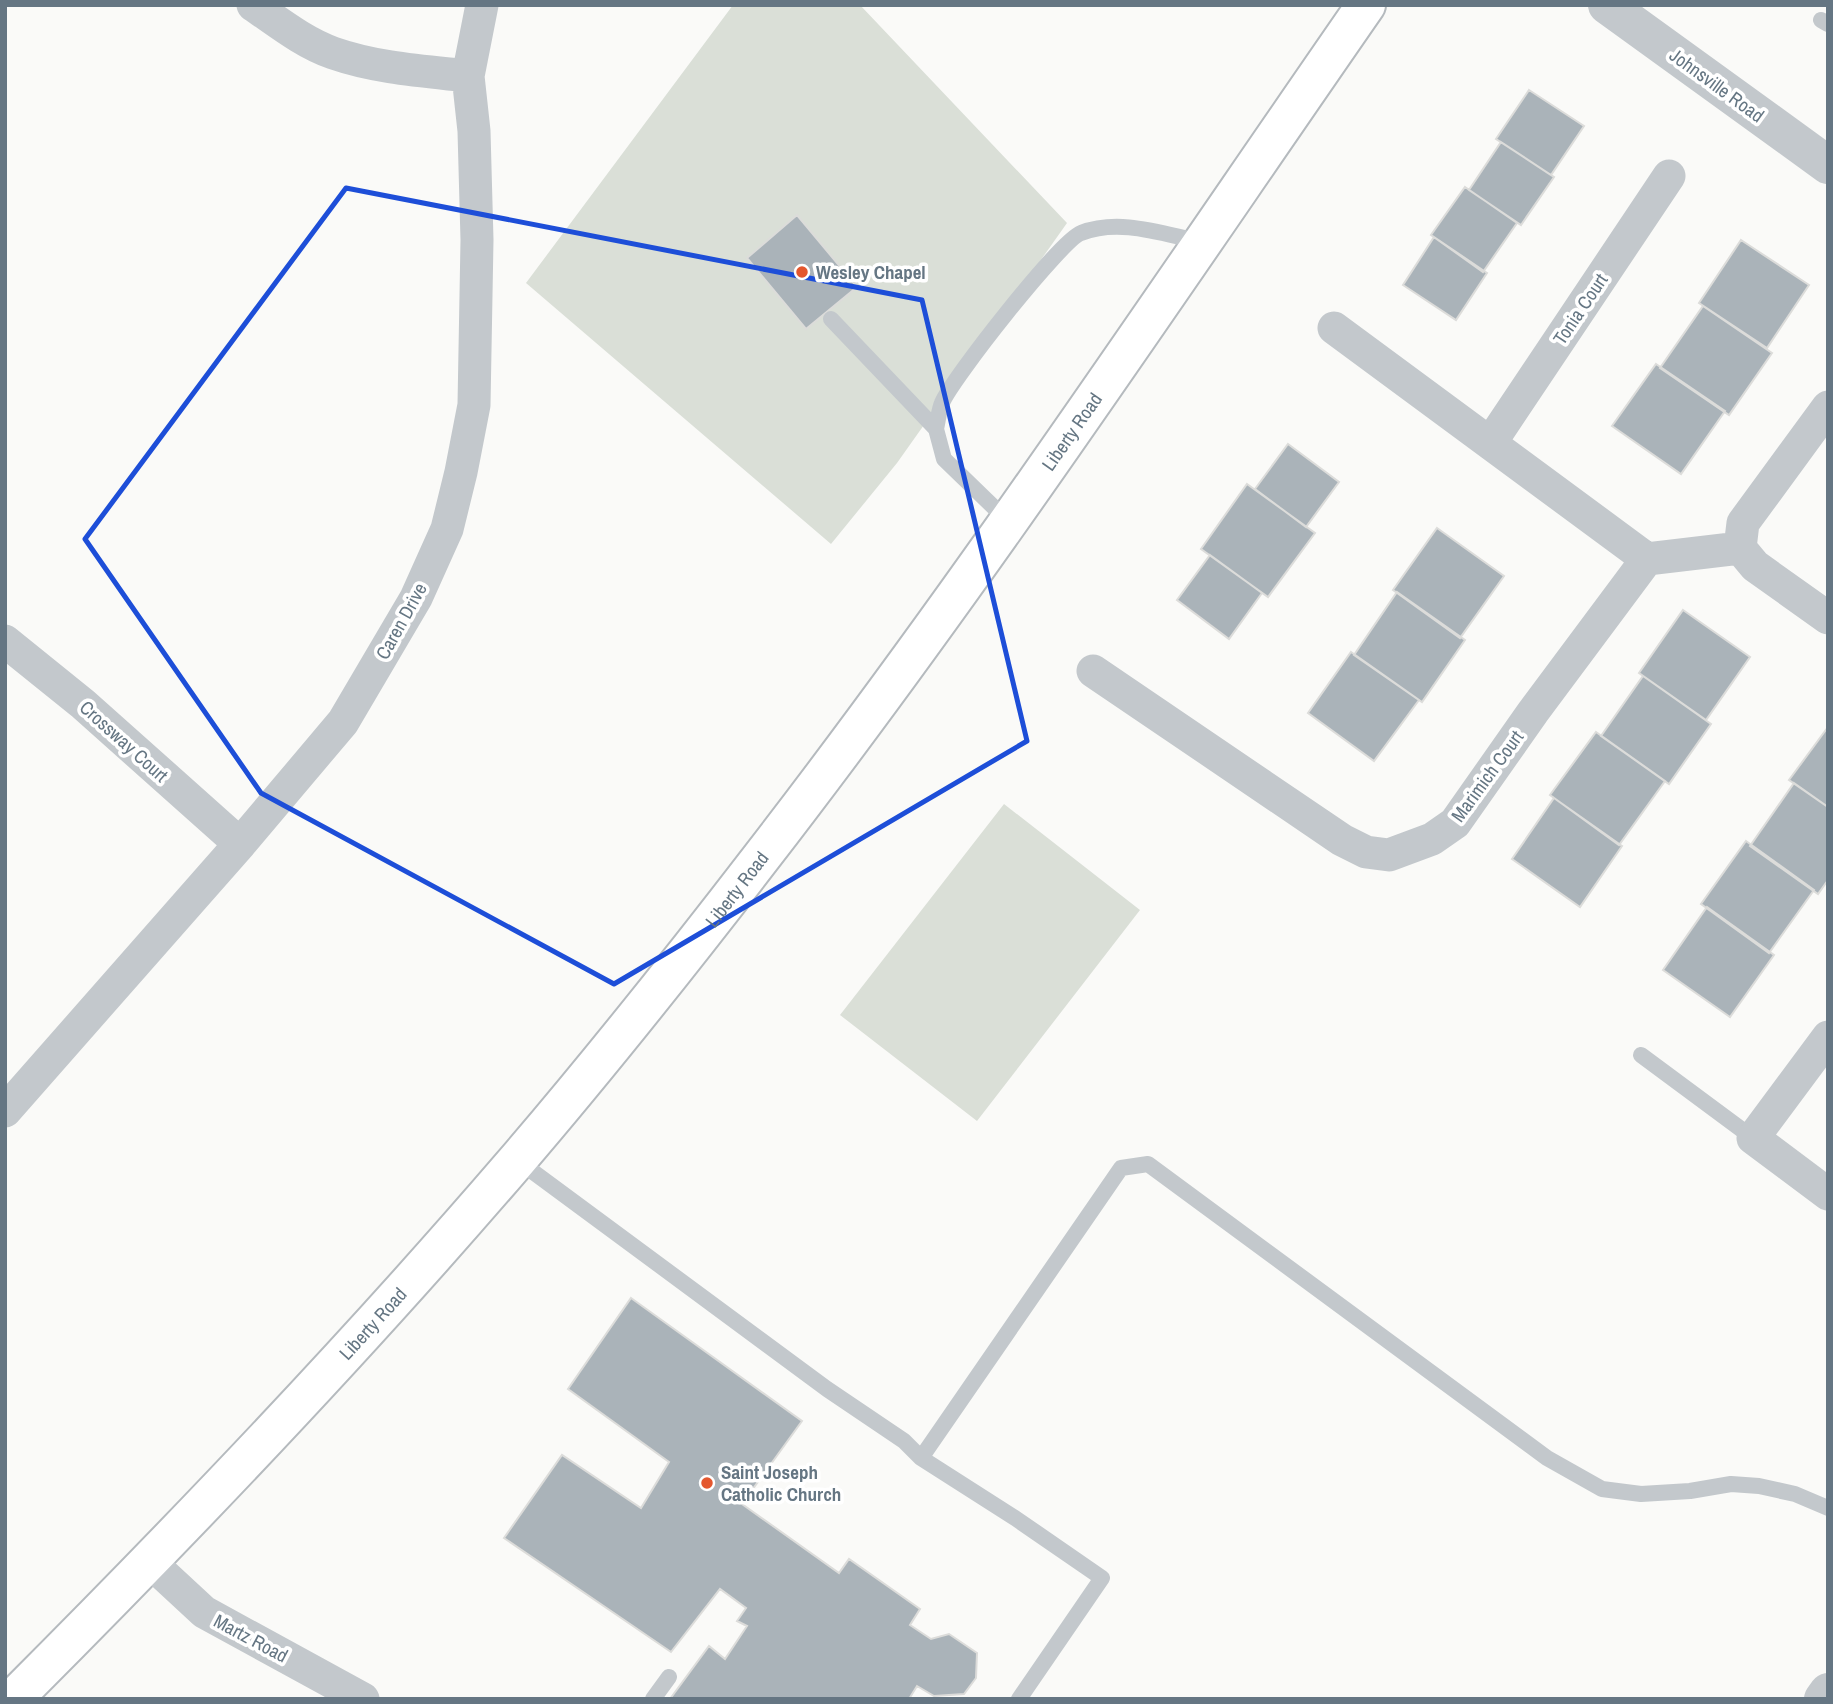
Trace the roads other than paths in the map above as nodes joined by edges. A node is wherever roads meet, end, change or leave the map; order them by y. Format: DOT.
graph roads {
  1 [pos="253,5"];
  2 [pos="482,5"];
  3 [pos="1366,5"];
  4 [pos="1606,5"];
  5 [pos="468,76"];
  6 [pos="1828,165"];
  7 [pos="1669,176"];
  8 [pos="1202,242"];
  9 [pos="831,319"];
  10 [pos="1334,328"];
  11 [pos="1828,407"];
  12 [pos="936,429"];
  13 [pos="1491,442"];
  14 [pos="1008,521"];
  15 [pos="1740,548"];
  16 [pos="1647,559"];
  17 [pos="1828,618"];
  18 [pos="5,640"];
  19 [pos="1093,671"];
  20 [pos="240,844"];
  21 [pos="1828,1037"];
  22 [pos="1641,1055"];
  23 [pos="5,1111"];
  24 [pos="1753,1138"];
  25 [pos="517,1160"];
  26 [pos="1828,1194"];
  27 [pos="921,1458"];
  28 [pos="1828,1508"];
  29 [pos="150,1562"];
  30 [pos="668,1677"];
  31 [pos="1828,1692"];
  32 [pos="13,1699"];
  33 [pos="363,1699"];
  34 [pos="653,1699"];
  35 [pos="1019,1699"];
  36 [pos="1823,1699"];
  1 -- 5 [label="street"];
  2 -- 5 [label="street, Caren Drive"];
  3 -- 8 [label="main road, Liberty Road"];
  4 -- 6 [label="street, Johnsville Road"];
  5 -- 20 [label="street, Caren Drive"];
  7 -- 13 [label="street, Tonia Court"];
  8 -- 12 [label="lane"];
  8 -- 14 [label="main road, Liberty Road"];
  9 -- 12 [label="lane"];
  10 -- 13 [label="street"];
  11 -- 15 [label="street"];
  12 -- 14 [label="lane"];
  13 -- 16 [label="street"];
  14 -- 25 [label="main road, Liberty Road"];
  15 -- 16 [label="street"];
  15 -- 17 [label="street"];
  16 -- 19 [label="street, Marimich Court"];
  18 -- 20 [label="street, Crossway Court"];
  20 -- 23 [label="street, Caren Drive"];
  21 -- 24 [label="street"];
  22 -- 24 [label="lane"];
  24 -- 26 [label="street"];
  25 -- 27 [label="lane"];
  25 -- 29 [label="main road, Liberty Road"];
  27 -- 28 [label="lane"];
  27 -- 35 [label="lane"];
  29 -- 32 [label="main road, Liberty Road"];
  29 -- 33 [label="street, Martz Road"];
  30 -- 34 [label="lane"];
  31 -- 36 [label="street"];
}
